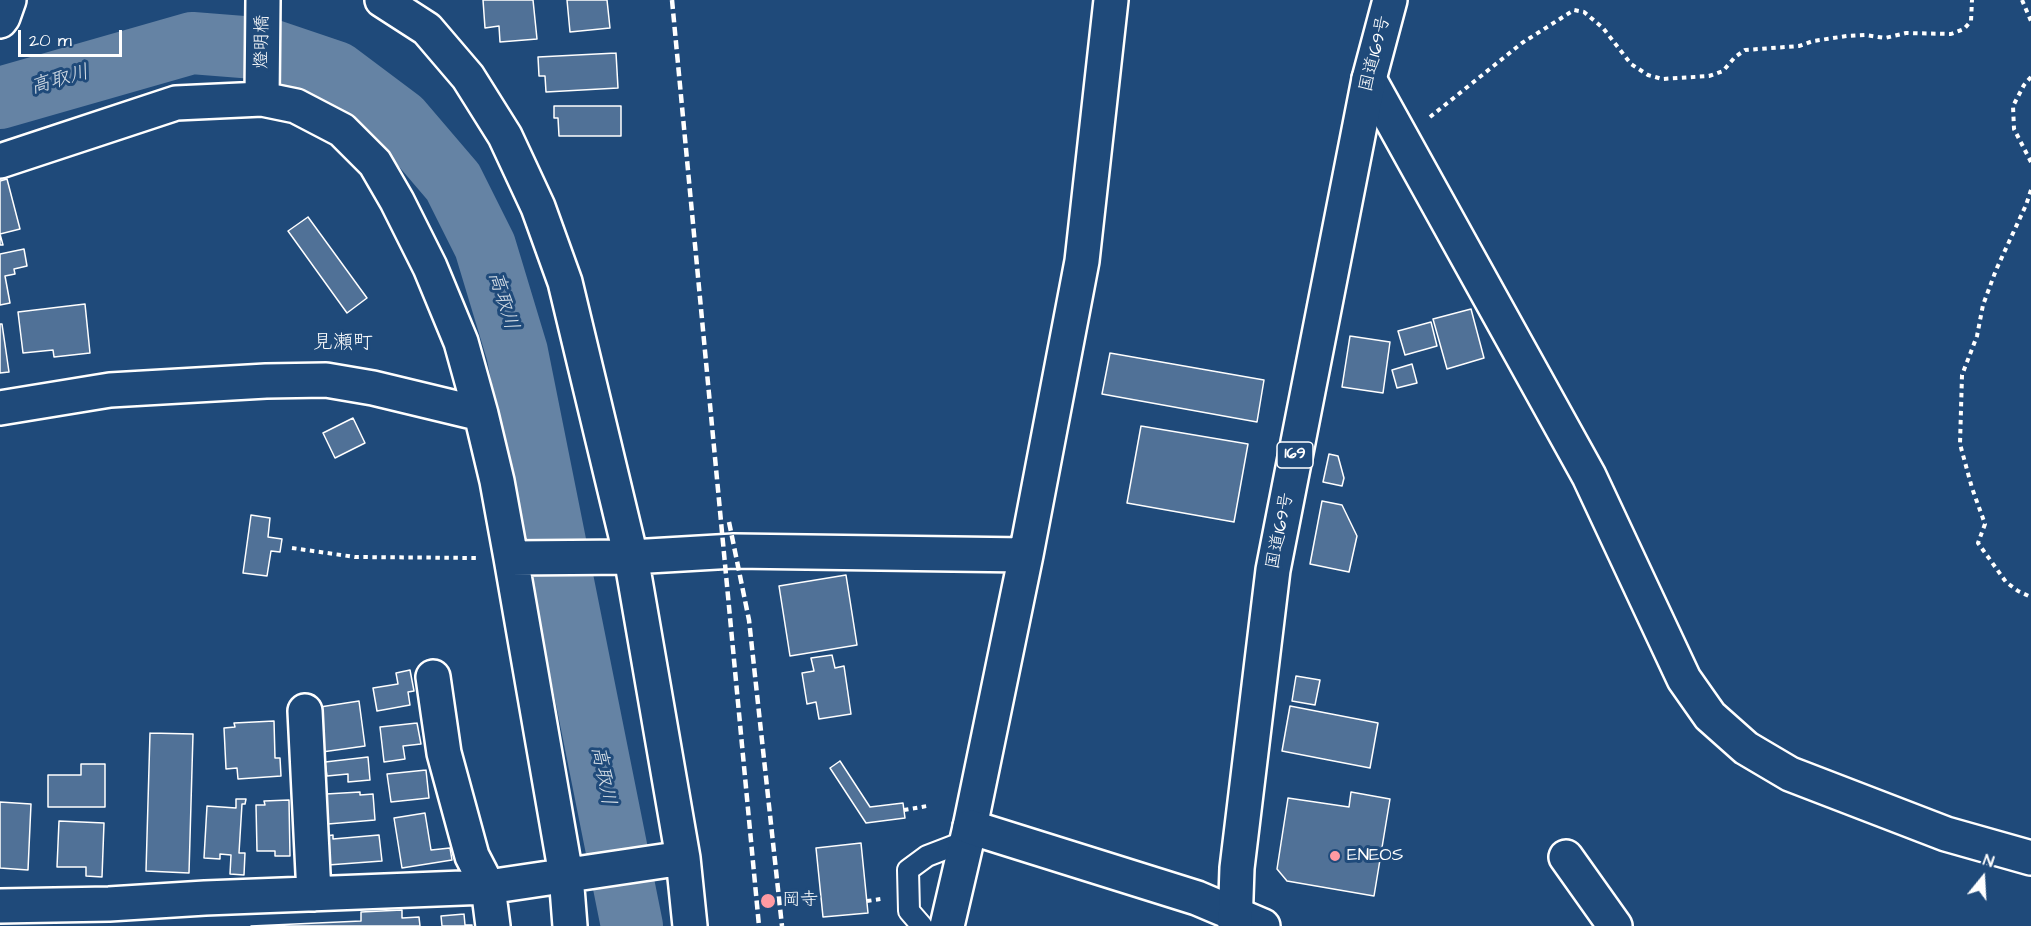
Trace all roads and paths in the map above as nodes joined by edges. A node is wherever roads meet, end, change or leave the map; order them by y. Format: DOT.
graph roads {
  1 [pos="9,0"];
  2 [pos="263,0"];
  3 [pos="382,0"];
  4 [pos="1111,0"];
  5 [pos="1390,0"];
  6 [pos="1972,0"];
  7 [pos="2022,0"];
  8 [pos="0,21"];
  9 [pos="2031,21"];
  10 [pos="2031,77"];
  11 [pos="1369,79"];
  12 [pos="262,92"];
  13 [pos="1401,141"];
  14 [pos="0,162"];
  15 [pos="2031,162"];
  16 [pos="2031,190"];
  17 [pos="0,408"];
  18 [pos="481,414"];
  19 [pos="292,548"];
  20 [pos="1026,555"];
  21 [pos="619,556"];
  22 [pos="517,557"];
  23 [pos="2031,597"];
  24 [pos="433,677"];
  25 [pos="305,711"];
  26 [pos="927,806"];
  27 [pos="904,810"];
  28 [pos="968,834"];
  29 [pos="1566,857"];
  30 [pos="2031,858"];
  31 [pos="677,859"];
  32 [pos="574,874"];
  33 [pos="488,887"];
  34 [pos="314,894"];
  35 [pos="881,899"];
  36 [pos="867,901"];
  37 [pos="0,906"];
  38 [pos="1245,922"];
  39 [pos="493,926"];
  40 [pos="570,926"];
  41 [pos="690,926"];
  42 [pos="922,926"];
  43 [pos="947,926"];
  44 [pos="1615,926"];
  1 -- 8 [label="main road"];
  2 -- 12 [label="main road, 燈明橋"];
  3 -- 21 [label="main road"];
  4 -- 20 [label="main road"];
  5 -- 11 [label="main road, 国道169号 / 169"];
  6 -- 13 [label="path"];
  7 -- 9 [label="path"];
  10 -- 15 [label="path"];
  11 -- 13 [label="main road"];
  11 -- 38 [label="main road, 国道169号 / 169"];
  12 -- 14 [label="main road"];
  12 -- 18 [label="main road"];
  13 -- 30 [label="main road"];
  16 -- 23 [label="path"];
  17 -- 18 [label="main road"];
  18 -- 22 [label="main road"];
  19 -- 22 [label="path"];
  20 -- 21 [label="main road"];
  20 -- 28 [label="main road"];
  21 -- 22 [label="main road"];
  21 -- 31 [label="main road"];
  22 -- 32 [label="main road"];
  24 -- 33 [label="main road"];
  25 -- 34 [label="main road"];
  26 -- 27 [label="path"];
  28 -- 38 [label="main road"];
  28 -- 42 [label="lane"];
  28 -- 43 [label="main road"];
  29 -- 44 [label="main road"];
  31 -- 32 [label="main road"];
  31 -- 41 [label="main road"];
  32 -- 33 [label="main road"];
  32 -- 40 [label="main road"];
  33 -- 34 [label="main road"];
  33 -- 39 [label="main road"];
  34 -- 37 [label="main road"];
  35 -- 36 [label="path"];
}
